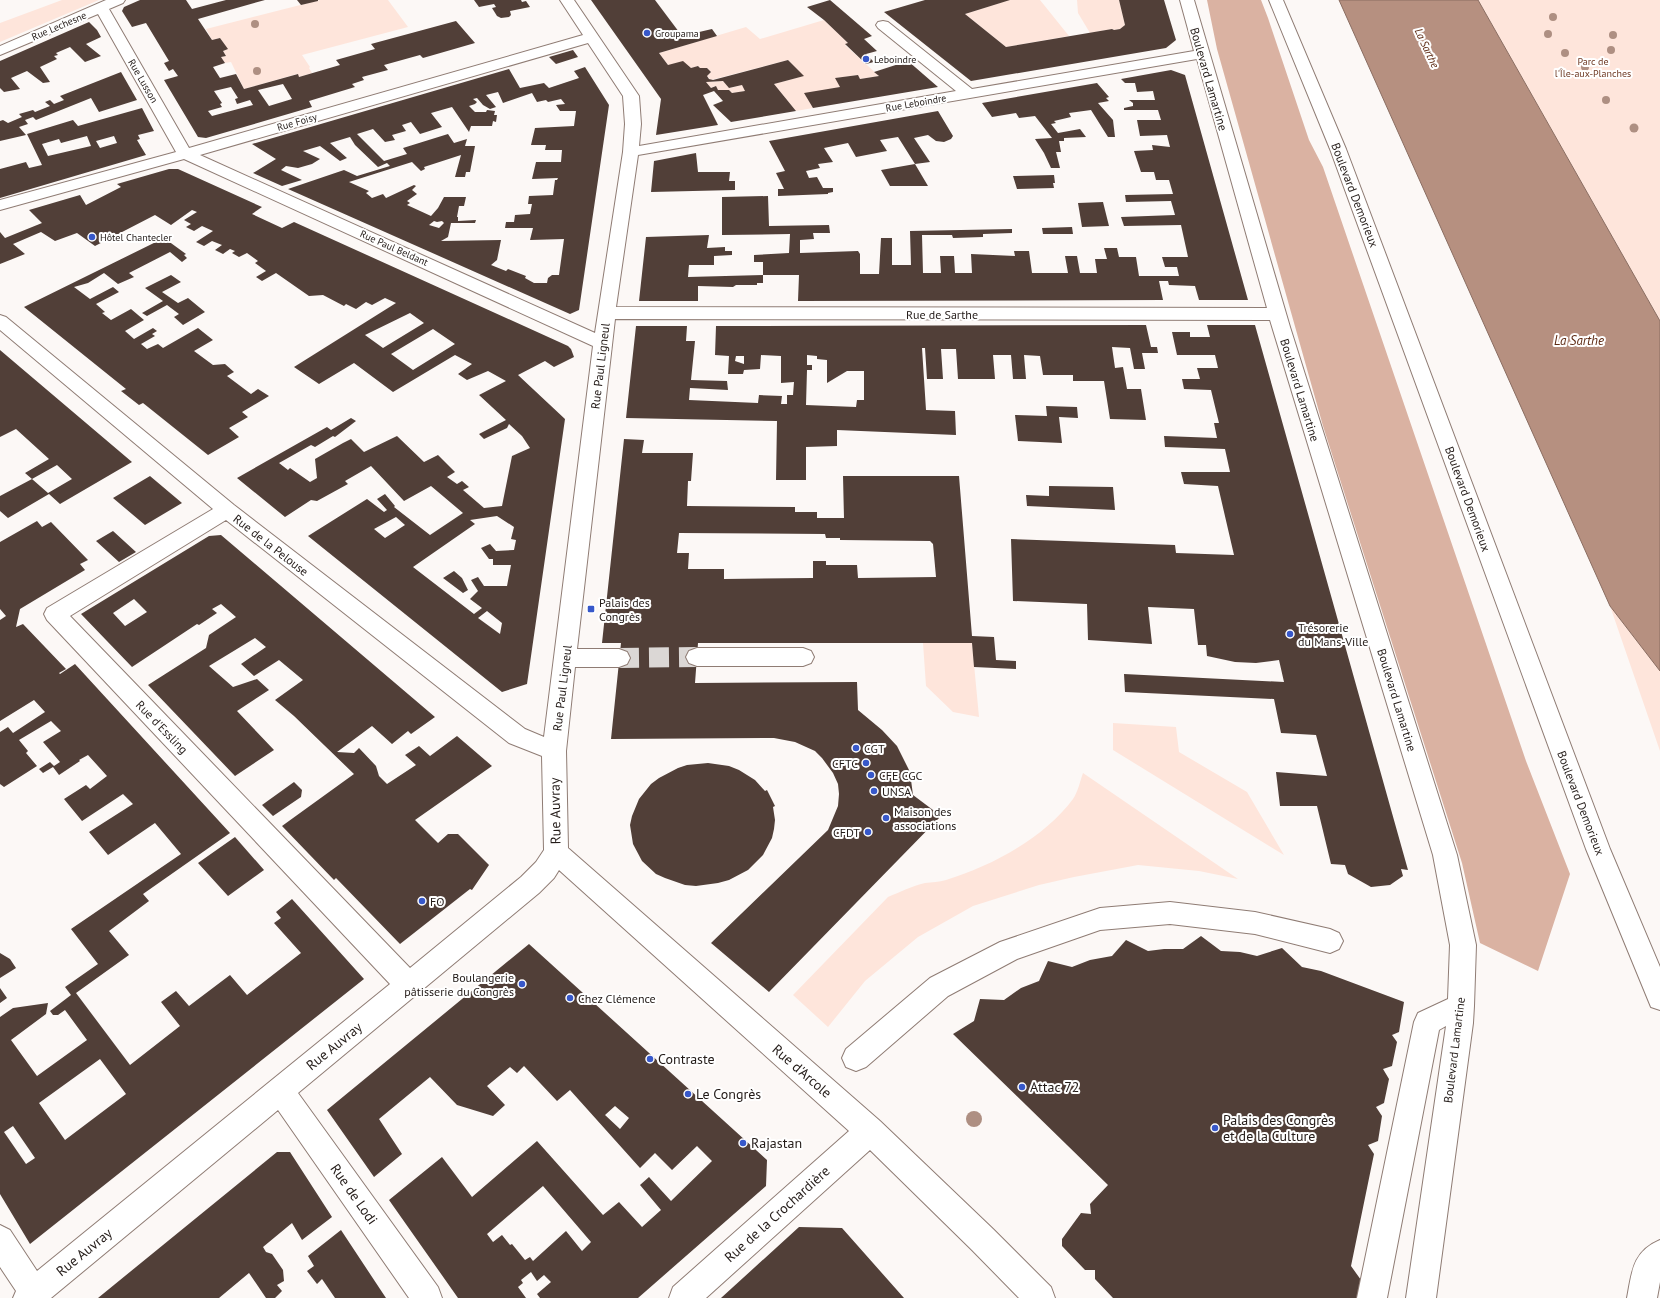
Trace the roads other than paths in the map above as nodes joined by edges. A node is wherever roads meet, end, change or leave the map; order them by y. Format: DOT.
graph roads {
  1 [pos="118,0"];
  2 [pos="567,0"];
  3 [pos="1187,0"];
  4 [pos="1276,0"];
  5 [pos="101,8"];
  6 [pos="882,25"];
  7 [pos="593,37"];
  8 [pos="0,51"];
  9 [pos="1202,54"];
  10 [pos="968,94"];
  11 [pos="631,152"];
  12 [pos="185,154"];
  13 [pos="0,205"];
  14 [pos="607,313"];
  15 [pos="1277,314"];
  16 [pos="0,321"];
  17 [pos="602,343"];
  18 [pos="227,510"];
  19 [pos="803,656"];
  20 [pos="697,657"];
  21 [pos="565,658"];
  22 [pos="619,658"];
  23 [pos="554,751"];
  24 [pos="556,852"];
  25 [pos="1330,940"];
  26 [pos="409,985"];
  27 [pos="1660,998"];
  28 [pos="1461,1006"];
  29 [pos="856,1058"];
  30 [pos="280,1091"];
  31 [pos="870,1131"];
  32 [pos="0,1240"];
  33 [pos="1660,1254"];
  34 [pos="31,1296"];
  35 [pos="427,1298"];
  36 [pos="684,1298"];
  37 [pos="1040,1298"];
  38 [pos="1372,1298"];
  39 [pos="1421,1298"];
  40 [pos="1642,1298"];
  1 -- 5 [label="street, Rue Lechesne"];
  2 -- 7 [label="street, Rue Paul Ligneul"];
  3 -- 9 [label="street, Boulevard Lamartine"];
  4 -- 27 [label="street, Boulevard Demorieux"];
  5 -- 8 [label="street, Rue Lechesne"];
  5 -- 12 [label="street, Rue Lusson"];
  6 -- 10 [label="street"];
  7 -- 11 [label="street, Rue Paul Ligneul"];
  7 -- 12 [label="street, Rue Foisy"];
  9 -- 10 [label="street, Rue Leboindre"];
  9 -- 15 [label="street, Boulevard Lamartine"];
  10 -- 11 [label="street, Rue Leboindre"];
  11 -- 14 [label="street, Rue Paul Ligneul"];
  12 -- 13 [label="street, Rue Foisy"];
  12 -- 17 [label="street, Rue Paul Beldant"];
  14 -- 15 [label="street, Rue de Sarthe"];
  14 -- 17 [label="street, Rue Paul Ligneul"];
  15 -- 28 [label="street, Boulevard Lamartine"];
  16 -- 18 [label="street, Rue de la Pelouse"];
  17 -- 21 [label="street, Rue Paul Ligneul"];
  18 -- 23 [label="street, Rue de la Pelouse"];
  18 -- 26 [label="street, Rue d'Essling"];
  19 -- 20 [label="street"];
  21 -- 22 [label="street"];
  21 -- 23 [label="street, Rue Paul Ligneul"];
  23 -- 24 [label="street, Rue Auvray"];
  24 -- 26 [label="street, Rue Auvray"];
  24 -- 31 [label="street, Rue d'Arcole"];
  25 -- 29 [label="street"];
  26 -- 30 [label="street, Rue Auvray"];
  28 -- 38 [label="street"];
  28 -- 39 [label="street, Boulevard Lamartine"];
  30 -- 34 [label="street, Rue Auvray"];
  30 -- 35 [label="street, Rue de Lodi"];
  31 -- 36 [label="street, Rue de la Crochardière"];
  31 -- 37 [label="street, Rue d'Arcole"];
  32 -- 34 [label="street"];
  33 -- 40 [label="street"];
}
